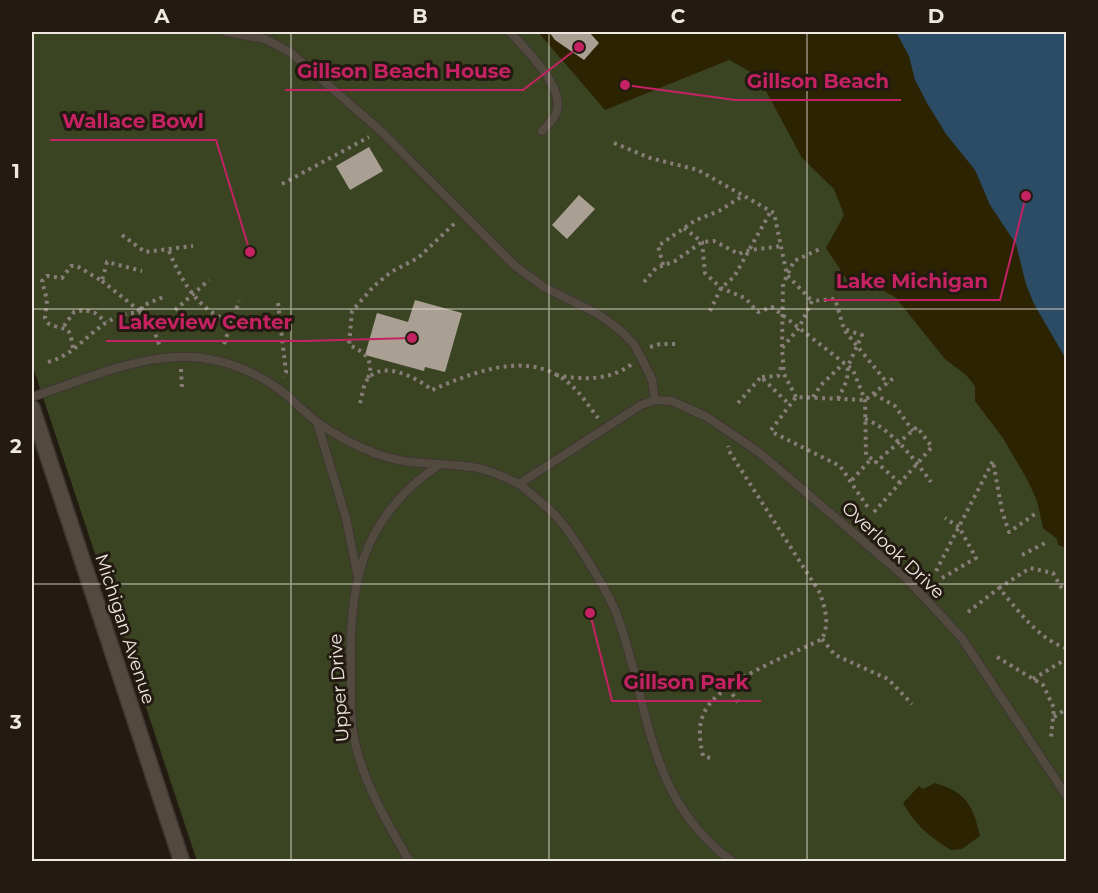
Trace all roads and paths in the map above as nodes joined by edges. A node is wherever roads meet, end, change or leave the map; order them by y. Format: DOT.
graph roads {
  1 [pos="226,32"];
  2 [pos="510,32"];
  3 [pos="381,130"];
  4 [pos="542,131"];
  5 [pos="614,143"];
  6 [pos="282,184"];
  7 [pos="744,195"];
  8 [pos="771,211"];
  9 [pos="462,215"];
  10 [pos="684,228"];
  11 [pos="122,235"];
  12 [pos="702,242"];
  13 [pos="193,246"];
  14 [pos="780,246"];
  15 [pos="822,248"];
  16 [pos="749,249"];
  17 [pos="168,250"];
  18 [pos="663,266"];
  19 [pos="142,271"];
  20 [pos="788,275"];
  21 [pos="209,280"];
  22 [pos="102,281"];
  23 [pos="644,282"];
  24 [pos="721,288"];
  25 [pos="191,296"];
  26 [pos="163,297"];
  27 [pos="239,301"];
  28 [pos="812,301"];
  29 [pos="278,303"];
  30 [pos="175,310"];
  31 [pos="710,311"];
  32 [pos="141,312"];
  33 [pos="781,314"];
  34 [pos="106,322"];
  35 [pos="232,323"];
  36 [pos="64,326"];
  37 [pos="281,327"];
  38 [pos="799,328"];
  39 [pos="844,329"];
  40 [pos="224,344"];
  41 [pos="677,344"];
  42 [pos="858,345"];
  43 [pos="73,348"];
  44 [pos="782,348"];
  45 [pos="164,357"];
  46 [pos="641,358"];
  47 [pos="783,359"];
  48 [pos="48,362"];
  49 [pos="846,364"];
  50 [pos="552,374"];
  51 [pos="761,377"];
  52 [pos="894,377"];
  53 [pos="367,379"];
  54 [pos="888,384"];
  55 [pos="274,386"];
  56 [pos="874,394"];
  57 [pos="32,397"];
  58 [pos="796,397"];
  59 [pos="813,398"];
  60 [pos="838,399"];
  61 [pos="655,400"];
  62 [pos="865,400"];
  63 [pos="360,403"];
  64 [pos="738,403"];
  65 [pos="790,405"];
  66 [pos="32,408"];
  67 [pos="865,419"];
  68 [pos="317,422"];
  69 [pos="606,428"];
  70 [pos="726,430"];
  71 [pos="913,431"];
  72 [pos="898,444"];
  73 [pos="871,459"];
  74 [pos="876,462"];
  75 [pos="917,464"];
  76 [pos="437,466"];
  77 [pos="852,480"];
  78 [pos="931,482"];
  79 [pos="900,483"];
  80 [pos="519,484"];
  81 [pos="869,509"];
  82 [pos="874,512"];
  83 [pos="1035,514"];
  84 [pos="945,518"];
  85 [pos="959,527"];
  86 [pos="1046,543"];
  87 [pos="1022,555"];
  88 [pos="936,571"];
  89 [pos="357,573"];
  90 [pos="942,578"];
  91 [pos="999,588"];
  92 [pos="1066,591"];
  93 [pos="968,612"];
  94 [pos="822,639"];
  95 [pos="1066,648"];
  96 [pos="997,657"];
  97 [pos="1066,659"];
  98 [pos="1033,679"];
  99 [pos="728,688"];
  100 [pos="738,702"];
  101 [pos="912,704"];
  102 [pos="1066,709"];
  103 [pos="1053,718"];
  104 [pos="1051,738"];
  105 [pos="710,758"];
  106 [pos="1066,795"];
  107 [pos="182,861"];
  108 [pos="410,861"];
  109 [pos="733,861"];
  1 -- 3 [label="lane"];
  2 -- 4 [label="lane"];
  3 -- 6 [label="path"];
  3 -- 9 [label="lane"];
  5 -- 7 [label="path"];
  7 -- 8 [label="path"];
  7 -- 10 [label="path"];
  8 -- 14 [label="path"];
  8 -- 16 [label="path"];
  9 -- 46 [label="lane"];
  9 -- 53 [label="path"];
  10 -- 12 [label="path"];
  10 -- 18 [label="path"];
  11 -- 17 [label="path"];
  12 -- 16 [label="path"];
  12 -- 18 [label="path"];
  12 -- 24 [label="path"];
  13 -- 17 [label="path"];
  14 -- 16 [label="path"];
  14 -- 20 [label="path"];
  15 -- 20 [label="path"];
  16 -- 24 [label="path"];
  17 -- 25 [label="path"];
  18 -- 23 [label="path"];
  19 -- 22 [label="path"];
  20 -- 28 [label="path"];
  20 -- 33 [label="path"];
  21 -- 25 [label="path"];
  22 -- 32 [label="path"];
  22 -- 36 [label="path"];
  24 -- 31 [label="path"];
  24 -- 33 [label="path"];
  25 -- 30 [label="path"];
  25 -- 35 [label="path"];
  26 -- 32 [label="path"];
  27 -- 35 [label="path"];
  28 -- 38 [label="path"];
  28 -- 39 [label="path"];
  29 -- 37 [label="path"];
  32 -- 34 [label="path"];
  32 -- 45 [label="path"];
  33 -- 38 [label="path"];
  33 -- 44 [label="path"];
  34 -- 36 [label="path"];
  34 -- 43 [label="path"];
  35 -- 37 [label="path"];
  35 -- 40 [label="path"];
  36 -- 43 [label="path"];
  37 -- 55 [label="path"];
  38 -- 44 [label="path"];
  38 -- 49 [label="path"];
  39 -- 42 [label="path"];
  39 -- 42 [label="path"];
  41 -- 46 [label="path"];
  42 -- 49 [label="path"];
  42 -- 54 [label="path"];
  43 -- 48 [label="path"];
  44 -- 47 [label="path"];
  45 -- 55 [label="lane"];
  45 -- 57 [label="lane"];
  46 -- 50 [label="path"];
  46 -- 61 [label="lane"];
  47 -- 51 [label="path"];
  47 -- 58 [label="path"];
  49 -- 59 [label="path"];
  49 -- 60 [label="path"];
  49 -- 62 [label="path"];
  50 -- 53 [label="path"];
  50 -- 69 [label="path"];
  51 -- 64 [label="path"];
  51 -- 65 [label="path"];
  52 -- 54 [label="path"];
  53 -- 63 [label="path"];
  54 -- 56 [label="path"];
  55 -- 68 [label="lane"];
  56 -- 62 [label="path"];
  56 -- 71 [label="path"];
  58 -- 59 [label="path"];
  58 -- 65 [label="path"];
  59 -- 60 [label="path"];
  60 -- 62 [label="path"];
  61 -- 69 [label="lane"];
  61 -- 70 [label="lane, Overlook Drive"];
  62 -- 67 [label="path"];
  65 -- 77 [label="path"];
  66 -- 107 [label="street, Michigan Avenue"];
  67 -- 72 [label="path"];
  67 -- 73 [label="path"];
  68 -- 76 [label="lane"];
  68 -- 89 [label="lane"];
  69 -- 80 [label="lane"];
  70 -- 94 [label="path"];
  70 -- 106 [label="lane, Overlook Drive"];
  71 -- 72 [label="path"];
  71 -- 75 [label="path"];
  72 -- 74 [label="path"];
  72 -- 75 [label="path"];
  73 -- 74 [label="path"];
  73 -- 77 [label="path"];
  74 -- 79 [label="path"];
  75 -- 78 [label="path"];
  75 -- 79 [label="path"];
  76 -- 80 [label="lane"];
  76 -- 89 [label="lane"];
  77 -- 81 [label="path"];
  79 -- 82 [label="path"];
  80 -- 109 [label="lane"];
  83 -- 85 [label="path"];
  84 -- 85 [label="path"];
  85 -- 88 [label="path"];
  85 -- 90 [label="path"];
  86 -- 87 [label="path"];
  89 -- 108 [label="lane, Upper Drive"];
  91 -- 92 [label="path"];
  91 -- 93 [label="path"];
  91 -- 95 [label="path"];
  94 -- 99 [label="path"];
  94 -- 101 [label="path"];
  96 -- 98 [label="path"];
  97 -- 98 [label="path"];
  98 -- 103 [label="path"];
  99 -- 100 [label="path"];
  99 -- 105 [label="path"];
  102 -- 103 [label="path"];
  103 -- 104 [label="path"];
}
